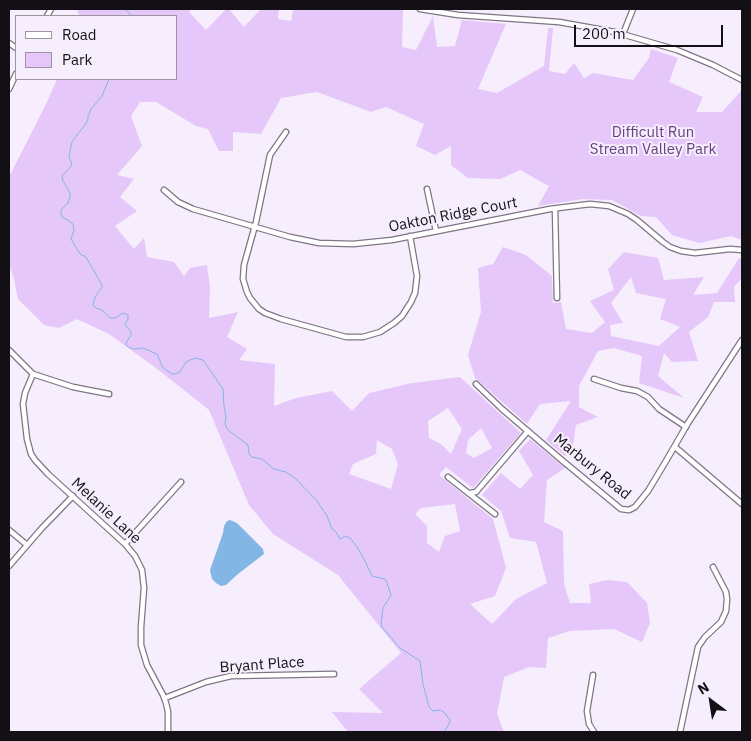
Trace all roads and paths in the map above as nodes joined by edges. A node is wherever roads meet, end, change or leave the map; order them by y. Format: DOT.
graph roads {
  1 [pos="423,9"];
  2 [pos="633,9"];
  3 [pos="623,34"];
  4 [pos="15,76"];
  5 [pos="742,80"];
  6 [pos="9,89"];
  7 [pos="286,132"];
  8 [pos="427,189"];
  9 [pos="164,190"];
  10 [pos="555,209"];
  11 [pos="255,228"];
  12 [pos="436,231"];
  13 [pos="410,236"];
  14 [pos="742,250"];
  15 [pos="557,298"];
  16 [pos="742,340"];
  17 [pos="9,350"];
  18 [pos="33,374"];
  19 [pos="594,379"];
  20 [pos="476,384"];
  21 [pos="108,394"];
  22 [pos="686,427"];
  23 [pos="528,431"];
  24 [pos="675,447"];
  25 [pos="448,476"];
  26 [pos="181,482"];
  27 [pos="470,493"];
  28 [pos="73,496"];
  29 [pos="742,504"];
  30 [pos="496,514"];
  31 [pos="9,530"];
  32 [pos="125,544"];
  33 [pos="26,546"];
  34 [pos="9,566"];
  35 [pos="713,568"];
  36 [pos="334,674"];
  37 [pos="593,676"];
  38 [pos="165,698"];
  39 [pos="168,732"];
  40 [pos="594,732"];
  41 [pos="680,732"];
  1 -- 3 [label="street"];
  2 -- 3 [label="street"];
  3 -- 5 [label="street"];
  4 -- 6 [label="street"];
  7 -- 11 [label="street"];
  8 -- 12 [label="street"];
  9 -- 11 [label="street, Oakton Ridge Court"];
  10 -- 12 [label="street, Oakton Ridge Court"];
  10 -- 14 [label="street, Oakton Ridge Court"];
  10 -- 15 [label="street"];
  11 -- 13 [label="street, Oakton Ridge Court"];
  11 -- 13 [label="street"];
  12 -- 13 [label="street, Oakton Ridge Court"];
  16 -- 22 [label="street, Marbury Road"];
  17 -- 18 [label="street"];
  18 -- 21 [label="street"];
  18 -- 28 [label="street, Melanie Lane"];
  19 -- 22 [label="street"];
  20 -- 23 [label="street, Marbury Road"];
  22 -- 24 [label="street, Marbury Road"];
  23 -- 24 [label="street, Marbury Road"];
  23 -- 27 [label="street"];
  24 -- 29 [label="street"];
  25 -- 27 [label="street"];
  26 -- 32 [label="street"];
  27 -- 30 [label="street"];
  28 -- 32 [label="street, Melanie Lane"];
  28 -- 33 [label="street"];
  31 -- 33 [label="street"];
  32 -- 38 [label="street, Melanie Lane"];
  33 -- 34 [label="street"];
  35 -- 41 [label="street"];
  36 -- 38 [label="street, Bryant Place"];
  37 -- 40 [label="street"];
  38 -- 39 [label="street, Melanie Lane"];
}
